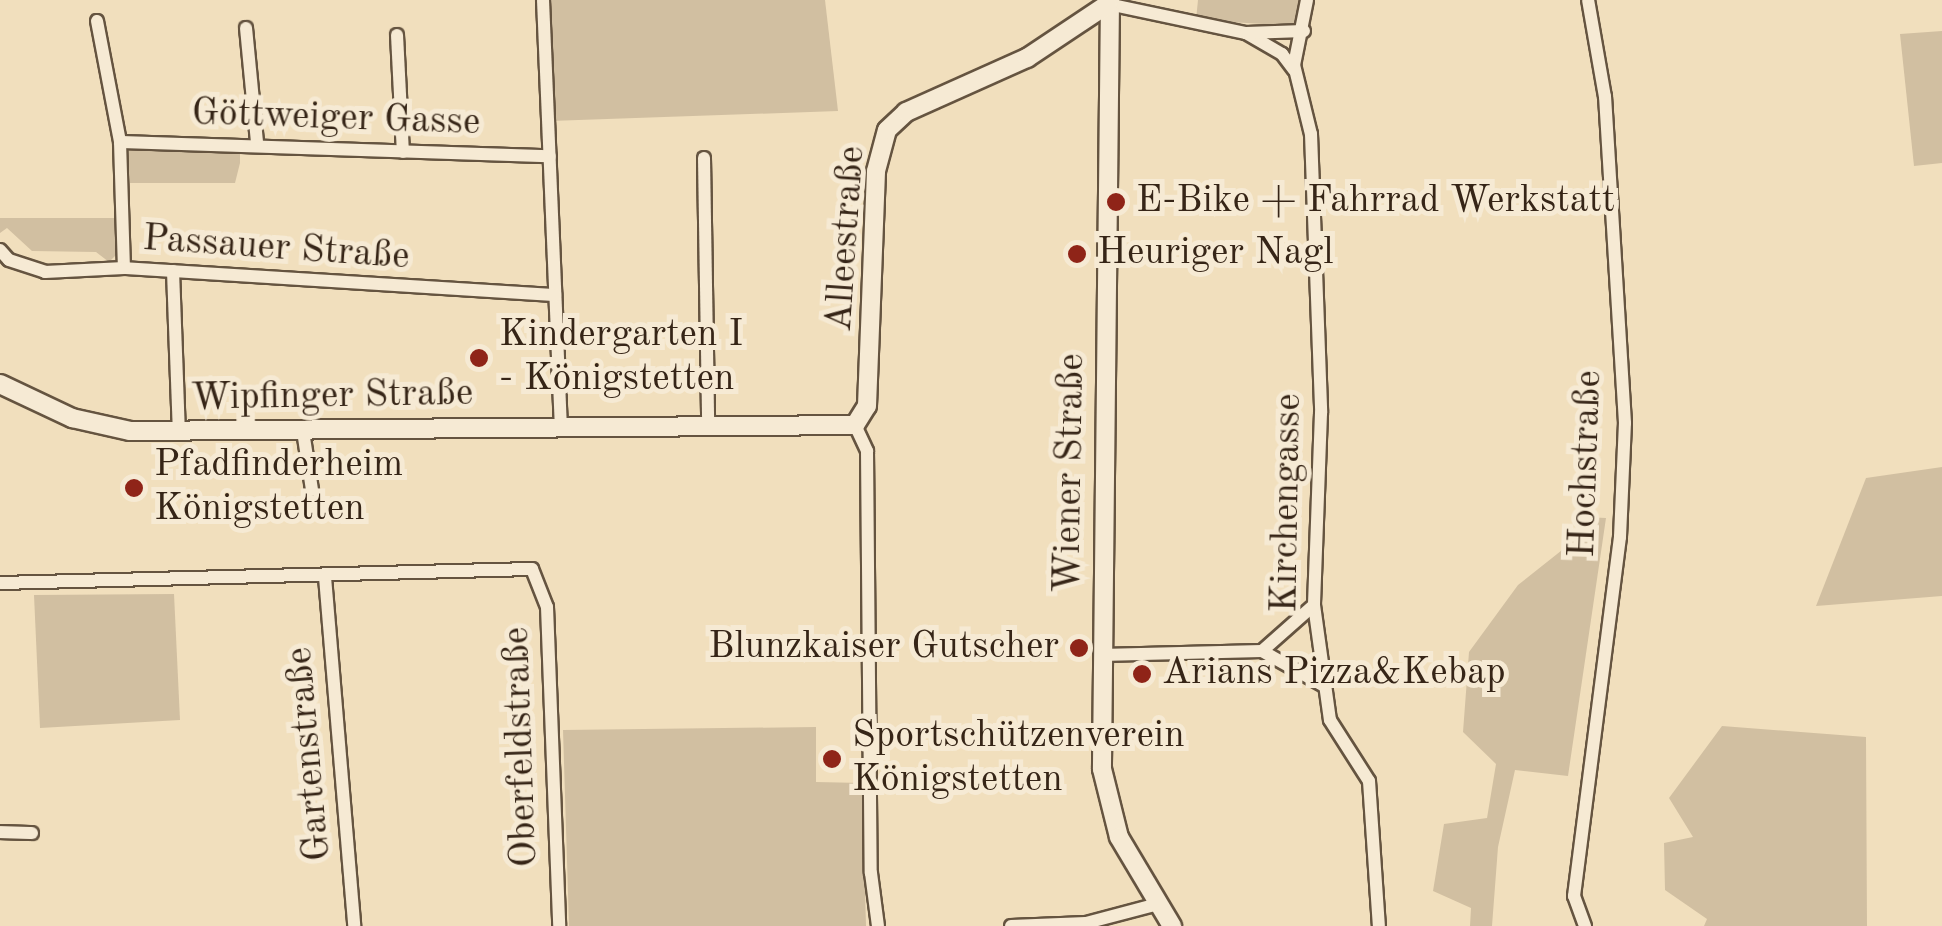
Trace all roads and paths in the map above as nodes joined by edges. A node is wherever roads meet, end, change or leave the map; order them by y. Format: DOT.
graph roads {
  1 [pos="543,0"];
  2 [pos="1307,0"];
  3 [pos="1588,0"];
  4 [pos="1108,1"];
  5 [pos="97,21"];
  6 [pos="246,28"];
  7 [pos="1304,31"];
  8 [pos="1246,32"];
  9 [pos="397,35"];
  10 [pos="1294,70"];
  11 [pos="120,142"];
  12 [pos="257,143"];
  13 [pos="403,152"];
  14 [pos="550,156"];
  15 [pos="704,158"];
  16 [pos="0,250"];
  17 [pos="124,268"];
  18 [pos="173,271"];
  19 [pos="556,294"];
  20 [pos="0,384"];
  21 [pos="708,425"];
  22 [pos="855,425"];
  23 [pos="561,426"];
  24 [pos="302,431"];
  25 [pos="179,432"];
  26 [pos="312,490"];
  27 [pos="325,577"];
  28 [pos="0,583"];
  29 [pos="1314,605"];
  30 [pos="1262,652"];
  31 [pos="1102,655"];
  32 [pos="1324,686"];
  33 [pos="0,832"];
  34 [pos="32,833"];
  35 [pos="1158,904"];
  36 [pos="354,926"];
  37 [pos="558,926"];
  38 [pos="878,926"];
  39 [pos="1011,926"];
  40 [pos="1172,926"];
  41 [pos="1379,926"];
  42 [pos="1586,926"];
  1 -- 14 [label="street"];
  2 -- 7 [label="street, Kirchengasse"];
  3 -- 42 [label="street, Hochstraße"];
  4 -- 8 [label="street"];
  4 -- 22 [label="street, Alleestraße"];
  4 -- 31 [label="street, Wiener Straße"];
  5 -- 11 [label="street"];
  6 -- 12 [label="street"];
  7 -- 8 [label="street"];
  7 -- 10 [label="street, Kirchengasse"];
  8 -- 10 [label="street"];
  9 -- 13 [label="street"];
  10 -- 29 [label="street, Kirchengasse"];
  11 -- 12 [label="street, Göttweiger Gasse"];
  11 -- 17 [label="street"];
  12 -- 13 [label="street, Göttweiger Gasse"];
  13 -- 14 [label="street, Göttweiger Gasse"];
  14 -- 19 [label="street"];
  15 -- 21 [label="street"];
  16 -- 17 [label="street, Passauer Straße"];
  17 -- 18 [label="street, Passauer Straße"];
  18 -- 19 [label="street, Passauer Straße"];
  18 -- 25 [label="street"];
  19 -- 23 [label="street"];
  20 -- 25 [label="street, Wipfinger Straße"];
  21 -- 22 [label="street, Wipfinger Straße"];
  21 -- 23 [label="street, Wipfinger Straße"];
  22 -- 38 [label="street"];
  23 -- 24 [label="street, Wipfinger Straße"];
  24 -- 25 [label="street, Wipfinger Straße"];
  24 -- 26 [label="street"];
  27 -- 28 [label="street"];
  27 -- 36 [label="street, Gartenstraße"];
  27 -- 37 [label="street, Oberfeldstraße"];
  29 -- 30 [label="street"];
  29 -- 32 [label="street, Kirchengasse"];
  30 -- 31 [label="street"];
  30 -- 32 [label="street"];
  31 -- 35 [label="street, Wiener Straße"];
  32 -- 41 [label="street, Kirchengasse"];
  33 -- 34 [label="street"];
  35 -- 39 [label="street"];
  35 -- 40 [label="street, Wiener Straße"];
}
